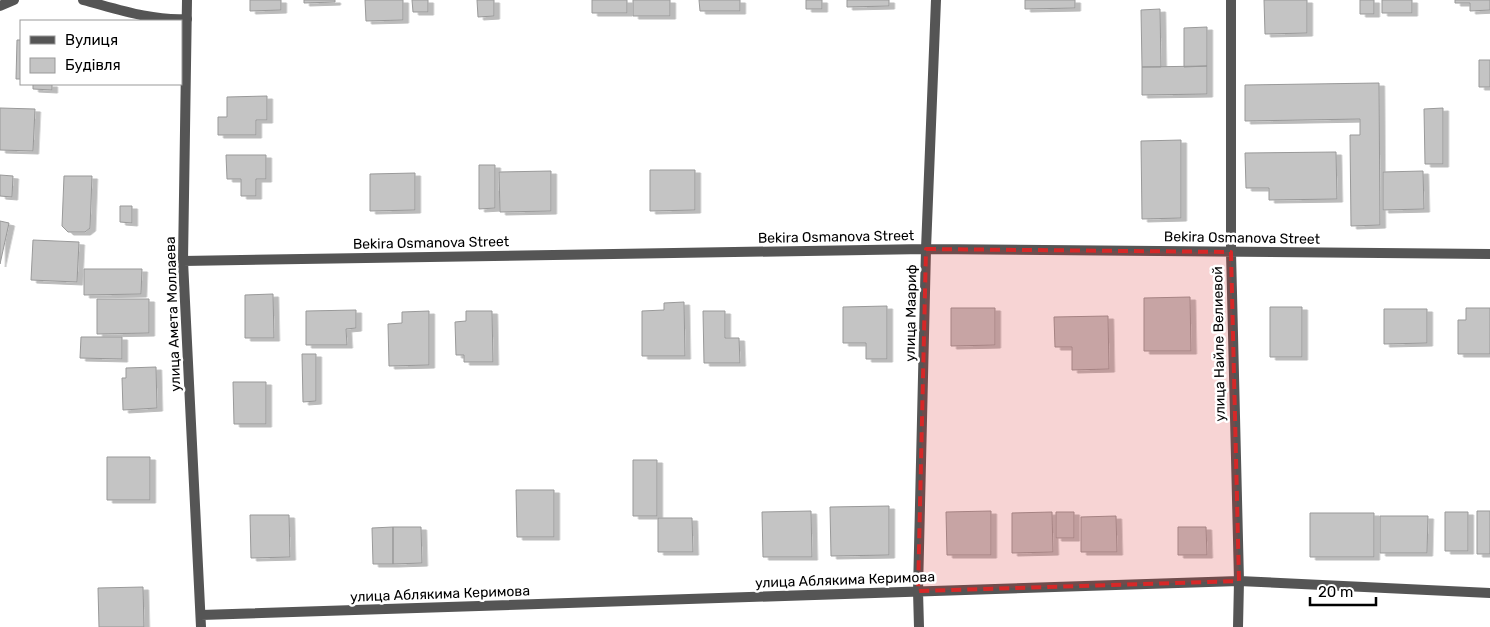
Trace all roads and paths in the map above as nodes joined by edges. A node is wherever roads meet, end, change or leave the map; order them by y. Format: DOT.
graph roads {
  1 [pos="14,0"];
  2 [pos="83,0"];
  3 [pos="188,0"];
  4 [pos="936,0"];
  5 [pos="1231,0"];
  6 [pos="0,6"];
  7 [pos="187,19"];
  8 [pos="926,249"];
  9 [pos="1231,252"];
  10 [pos="1490,254"];
  11 [pos="183,261"];
  12 [pos="1238,581"];
  13 [pos="918,591"];
  14 [pos="1490,593"];
  15 [pos="201,615"];
  16 [pos="201,627"];
  17 [pos="919,627"];
  18 [pos="1238,627"];
  1 -- 6 [label="street"];
  2 -- 7 [label="street"];
  3 -- 7 [label="street, улица Амета Моллаева"];
  4 -- 8 [label="street, улица Маариф"];
  5 -- 9 [label="street, улица Найле Велиевой"];
  7 -- 11 [label="street, улица Амета Моллаева"];
  8 -- 9 [label="street, Bekira Osmanova Street"];
  8 -- 11 [label="street, Bekira Osmanova Street"];
  8 -- 13 [label="street, улица Маариф"];
  9 -- 10 [label="street, Bekira Osmanova Street"];
  9 -- 12 [label="street, улица Найле Велиевой"];
  11 -- 15 [label="street, улица Амета Моллаева"];
  12 -- 13 [label="street, улица Аблякима Керимова"];
  12 -- 14 [label="street, улица Аблякима Керимова"];
  12 -- 18 [label="street, улица Найле Велиевой"];
  13 -- 15 [label="street, улица Аблякима Керимова"];
  13 -- 17 [label="street, улица Маариф"];
  15 -- 16 [label="street, улица Амета Моллаева"];
}
